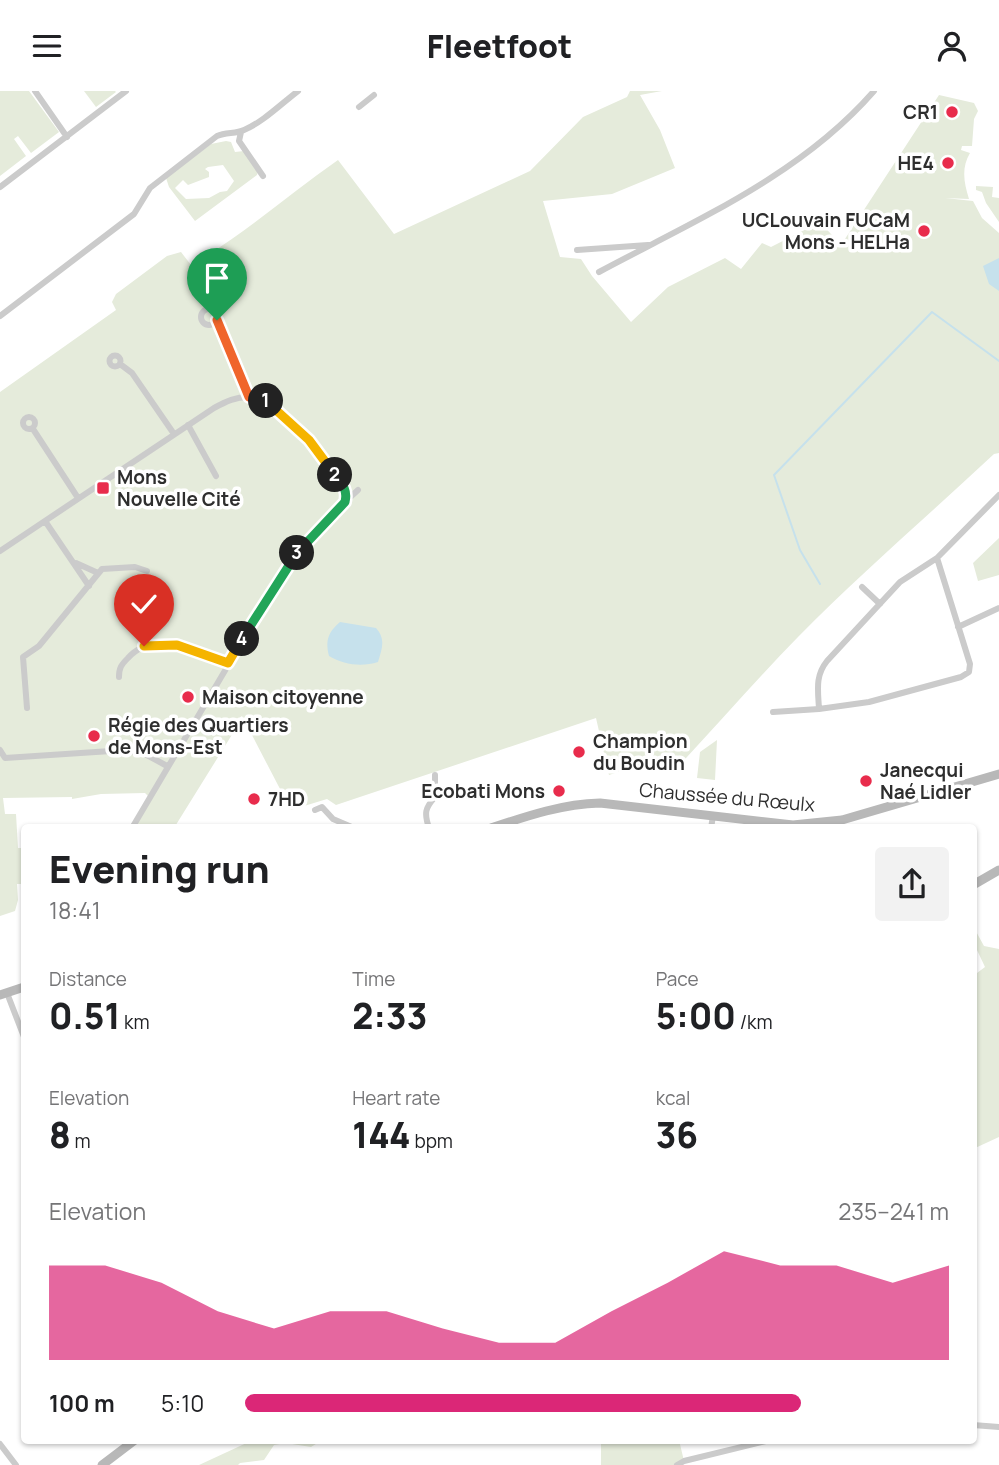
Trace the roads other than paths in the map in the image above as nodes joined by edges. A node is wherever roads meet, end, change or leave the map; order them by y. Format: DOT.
graph roads {
  1 [pos="35,91"];
  2 [pos="127,91"];
  3 [pos="298,91"];
  4 [pos="874,91"];
  5 [pos="370,94"];
  6 [pos="359,107"];
  7 [pos="240,132"];
  8 [pos="67,137"];
  9 [pos="263,176"];
  10 [pos="0,187"];
  11 [pos="650,245"];
  12 [pos="577,250"];
  13 [pos="599,272"];
  14 [pos="0,316"];
  15 [pos="216,322"];
  16 [pos="120,364"];
  17 [pos="249,397"];
  18 [pos="188,425"];
  19 [pos="33,429"];
  20 [pos="174,434"];
  21 [pos="216,476"];
  22 [pos="358,490"];
  23 [pos="999,495"];
  24 [pos="78,498"];
  25 [pos="345,502"];
  26 [pos="45,521"];
  27 [pos="0,551"];
  28 [pos="937,558"];
  29 [pos="74,562"];
  30 [pos="147,571"];
  31 [pos="98,573"];
  32 [pos="91,584"];
  33 [pos="862,587"];
  34 [pos="880,604"];
  35 [pos="999,608"];
  36 [pos="958,627"];
  37 [pos="228,663"];
  38 [pos="119,677"];
  39 [pos="27,708"];
  40 [pos="819,709"];
  41 [pos="773,712"];
  42 [pos="0,750"];
  43 [pos="167,766"];
  44 [pos="435,775"];
  45 [pos="999,775"];
  46 [pos="315,810"];
  47 [pos="713,816"];
  48 [pos="134,824"];
  49 [pos="345,824"];
  50 [pos="428,824"];
  51 [pos="503,824"];
  52 [pos="712,824"];
  53 [pos="784,824"];
  54 [pos="810,824"];
  55 [pos="999,870"];
  56 [pos="977,883"];
  57 [pos="21,988"];
  58 [pos="4,994"];
  59 [pos="21,1031"];
  60 [pos="977,1425"];
  61 [pos="999,1427"];
  62 [pos="0,1444"];
  63 [pos="130,1444"];
  64 [pos="755,1444"];
  65 [pos="16,1465"];
  66 [pos="102,1465"];
  67 [pos="677,1465"];
  1 -- 8 [label="street"];
  2 -- 8 [label="street"];
  3 -- 7 [label="street"];
  4 -- 11 [label="street"];
  5 -- 6 [label="street"];
  7 -- 9 [label="street"];
  7 -- 14 [label="street"];
  8 -- 10 [label="street"];
  11 -- 12 [label="street"];
  11 -- 13 [label="street"];
  15 -- 17 [label="street"];
  16 -- 20 [label="street"];
  17 -- 18 [label="street"];
  17 -- 25 [label="street"];
  18 -- 20 [label="street"];
  18 -- 21 [label="street"];
  19 -- 24 [label="street"];
  20 -- 24 [label="street"];
  22 -- 25 [label="street"];
  23 -- 28 [label="street"];
  24 -- 26 [label="street"];
  25 -- 37 [label="street"];
  26 -- 27 [label="street"];
  26 -- 29 [label="street"];
  28 -- 34 [label="street"];
  28 -- 36 [label="street"];
  29 -- 31 [label="street"];
  29 -- 32 [label="street"];
  30 -- 31 [label="street"];
  31 -- 32 [label="street"];
  32 -- 39 [label="street"];
  33 -- 34 [label="street"];
  34 -- 40 [label="street"];
  35 -- 36 [label="street"];
  36 -- 40 [label="street"];
  37 -- 38 [label="street"];
  37 -- 43 [label="street"];
  40 -- 41 [label="street"];
  42 -- 43 [label="street"];
  43 -- 48 [label="street"];
  44 -- 50 [label="street"];
  45 -- 54 [label="main road, Chaussée du Rœulx"];
  46 -- 49 [label="street"];
  47 -- 51 [label="main road, Chaussée du Rœulx"];
  47 -- 52 [label="street"];
  47 -- 53 [label="main road, Chaussée du Rœulx"];
  55 -- 56 [label="main road"];
  57 -- 58 [label="main road"];
  58 -- 59 [label="street"];
  60 -- 61 [label="street"];
  62 -- 65 [label="street"];
  63 -- 66 [label="main road"];
  64 -- 67 [label="street"];
}
